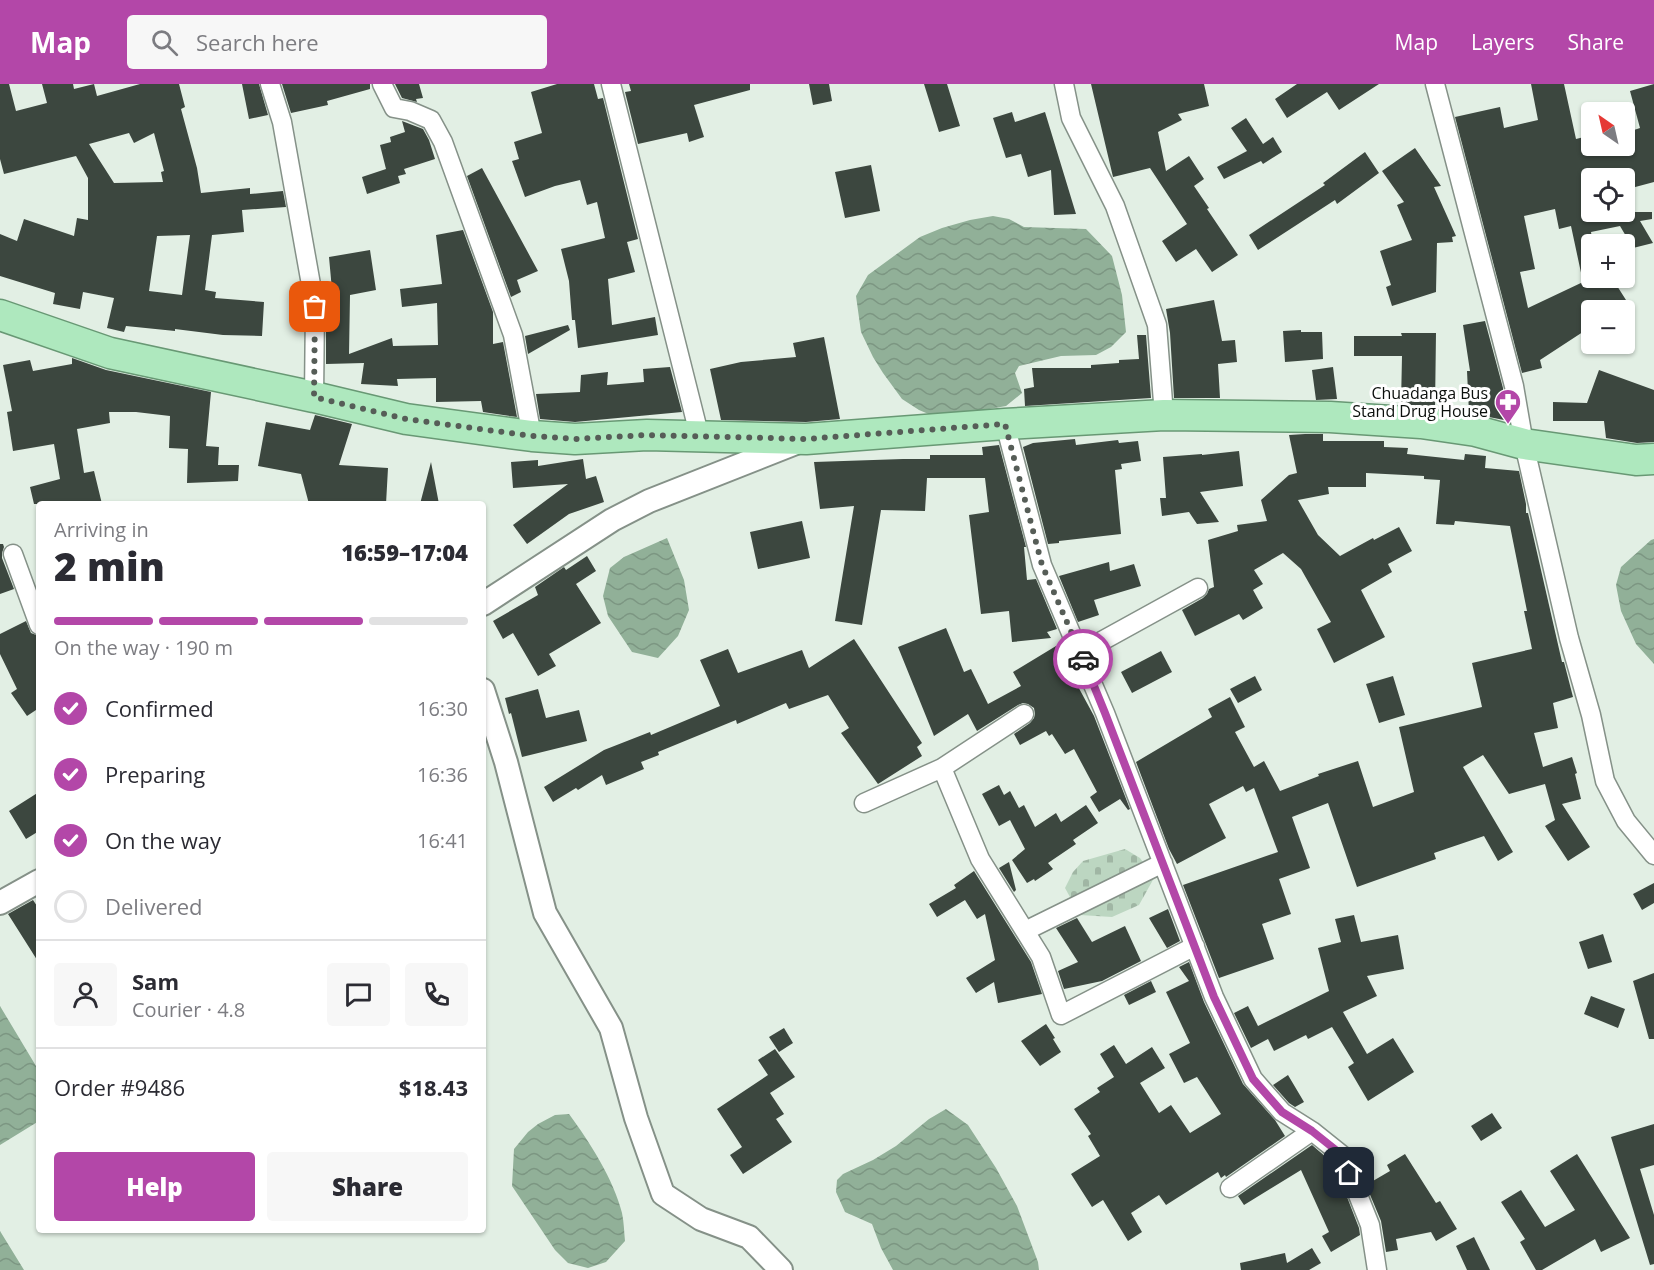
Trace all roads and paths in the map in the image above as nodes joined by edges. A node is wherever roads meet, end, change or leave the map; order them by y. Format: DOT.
graph roads {
  1 [pos="270,84"];
  2 [pos="382,84"];
  3 [pos="610,84"];
  4 [pos="1064,84"];
  5 [pos="1435,84"];
  6 [pos="0,315"];
  7 [pos="314,397"];
  8 [pos="1164,415"];
  9 [pos="1005,424"];
  10 [pos="532,436"];
  11 [pos="700,438"];
  12 [pos="806,439"];
  13 [pos="1524,444"];
  14 [pos="1654,459"];
  15 [pos="13,554"];
  16 [pos="1198,588"];
  17 [pos="486,602"];
  18 [pos="36,617"];
  19 [pos="1080,653"];
  20 [pos="486,699"];
  21 [pos="1024,714"];
  22 [pos="942,768"];
  23 [pos="864,803"];
  24 [pos="1654,855"];
  25 [pos="1163,863"];
  26 [pos="36,883"];
  27 [pos="0,903"];
  28 [pos="1025,931"];
  29 [pos="1195,946"];
  30 [pos="1312,1131"];
  31 [pos="1230,1188"];
  32 [pos="781,1270"];
  33 [pos="1377,1270"];
  1 -- 7 [label="street"];
  2 -- 10 [label="street"];
  3 -- 11 [label="street"];
  4 -- 8 [label="street"];
  5 -- 13 [label="street"];
  6 -- 7 [label="highway"];
  7 -- 10 [label="highway"];
  8 -- 9 [label="highway"];
  8 -- 13 [label="highway"];
  9 -- 12 [label="highway"];
  9 -- 19 [label="street"];
  10 -- 11 [label="highway"];
  11 -- 12 [label="highway"];
  12 -- 17 [label="street"];
  13 -- 14 [label="highway"];
  13 -- 24 [label="street"];
  15 -- 18 [label="street"];
  16 -- 19 [label="street"];
  19 -- 25 [label="street"];
  20 -- 32 [label="street"];
  21 -- 22 [label="street"];
  22 -- 23 [label="street"];
  22 -- 28 [label="street"];
  25 -- 28 [label="street"];
  25 -- 29 [label="street"];
  26 -- 27 [label="street"];
  28 -- 29 [label="street"];
  29 -- 30 [label="street"];
  30 -- 31 [label="street"];
  30 -- 33 [label="street"];
}
